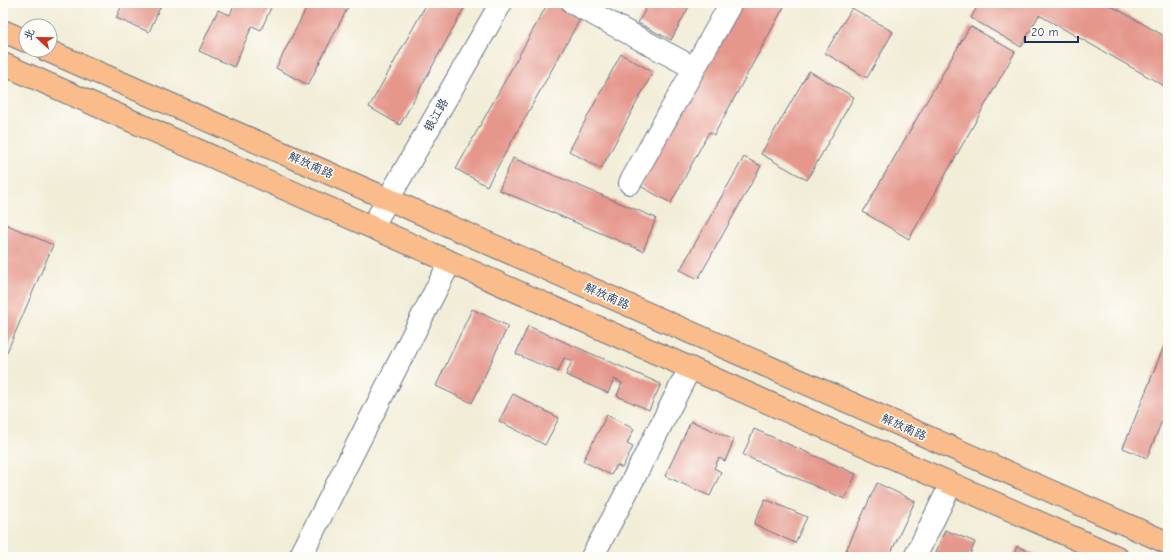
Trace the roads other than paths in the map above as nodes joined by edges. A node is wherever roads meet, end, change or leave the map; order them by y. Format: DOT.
graph roads {
  1 [pos="501,3"];
  2 [pos="573,3"];
  3 [pos="731,3"];
  4 [pos="3,31"];
  5 [pos="18,38"];
  6 [pos="58,55"];
  7 [pos="3,64"];
  8 [pos="694,68"];
  9 [pos="630,183"];
  10 [pos="388,199"];
  11 [pos="372,227"];
  12 [pos="450,262"];
  13 [pos="690,368"];
  14 [pos="951,484"];
  15 [pos="1168,543"];
  16 [pos="300,557"];
  17 [pos="592,557"];
  18 [pos="915,557"];
  19 [pos="1117,557"];
  1 -- 10 [label="street, 银江路"];
  2 -- 8 [label="street"];
  3 -- 8 [label="street"];
  4 -- 5 [label="main road"];
  6 -- 10 [label="main road, 解放南路"];
  7 -- 11 [label="main road"];
  8 -- 9 [label="street"];
  10 -- 11 [label="street, 银江路"];
  10 -- 15 [label="main road, 解放南路"];
  11 -- 12 [label="main road"];
  12 -- 13 [label="main road"];
  12 -- 16 [label="street"];
  13 -- 14 [label="main road"];
  13 -- 17 [label="street"];
  14 -- 18 [label="street"];
  14 -- 19 [label="main road"];
}
